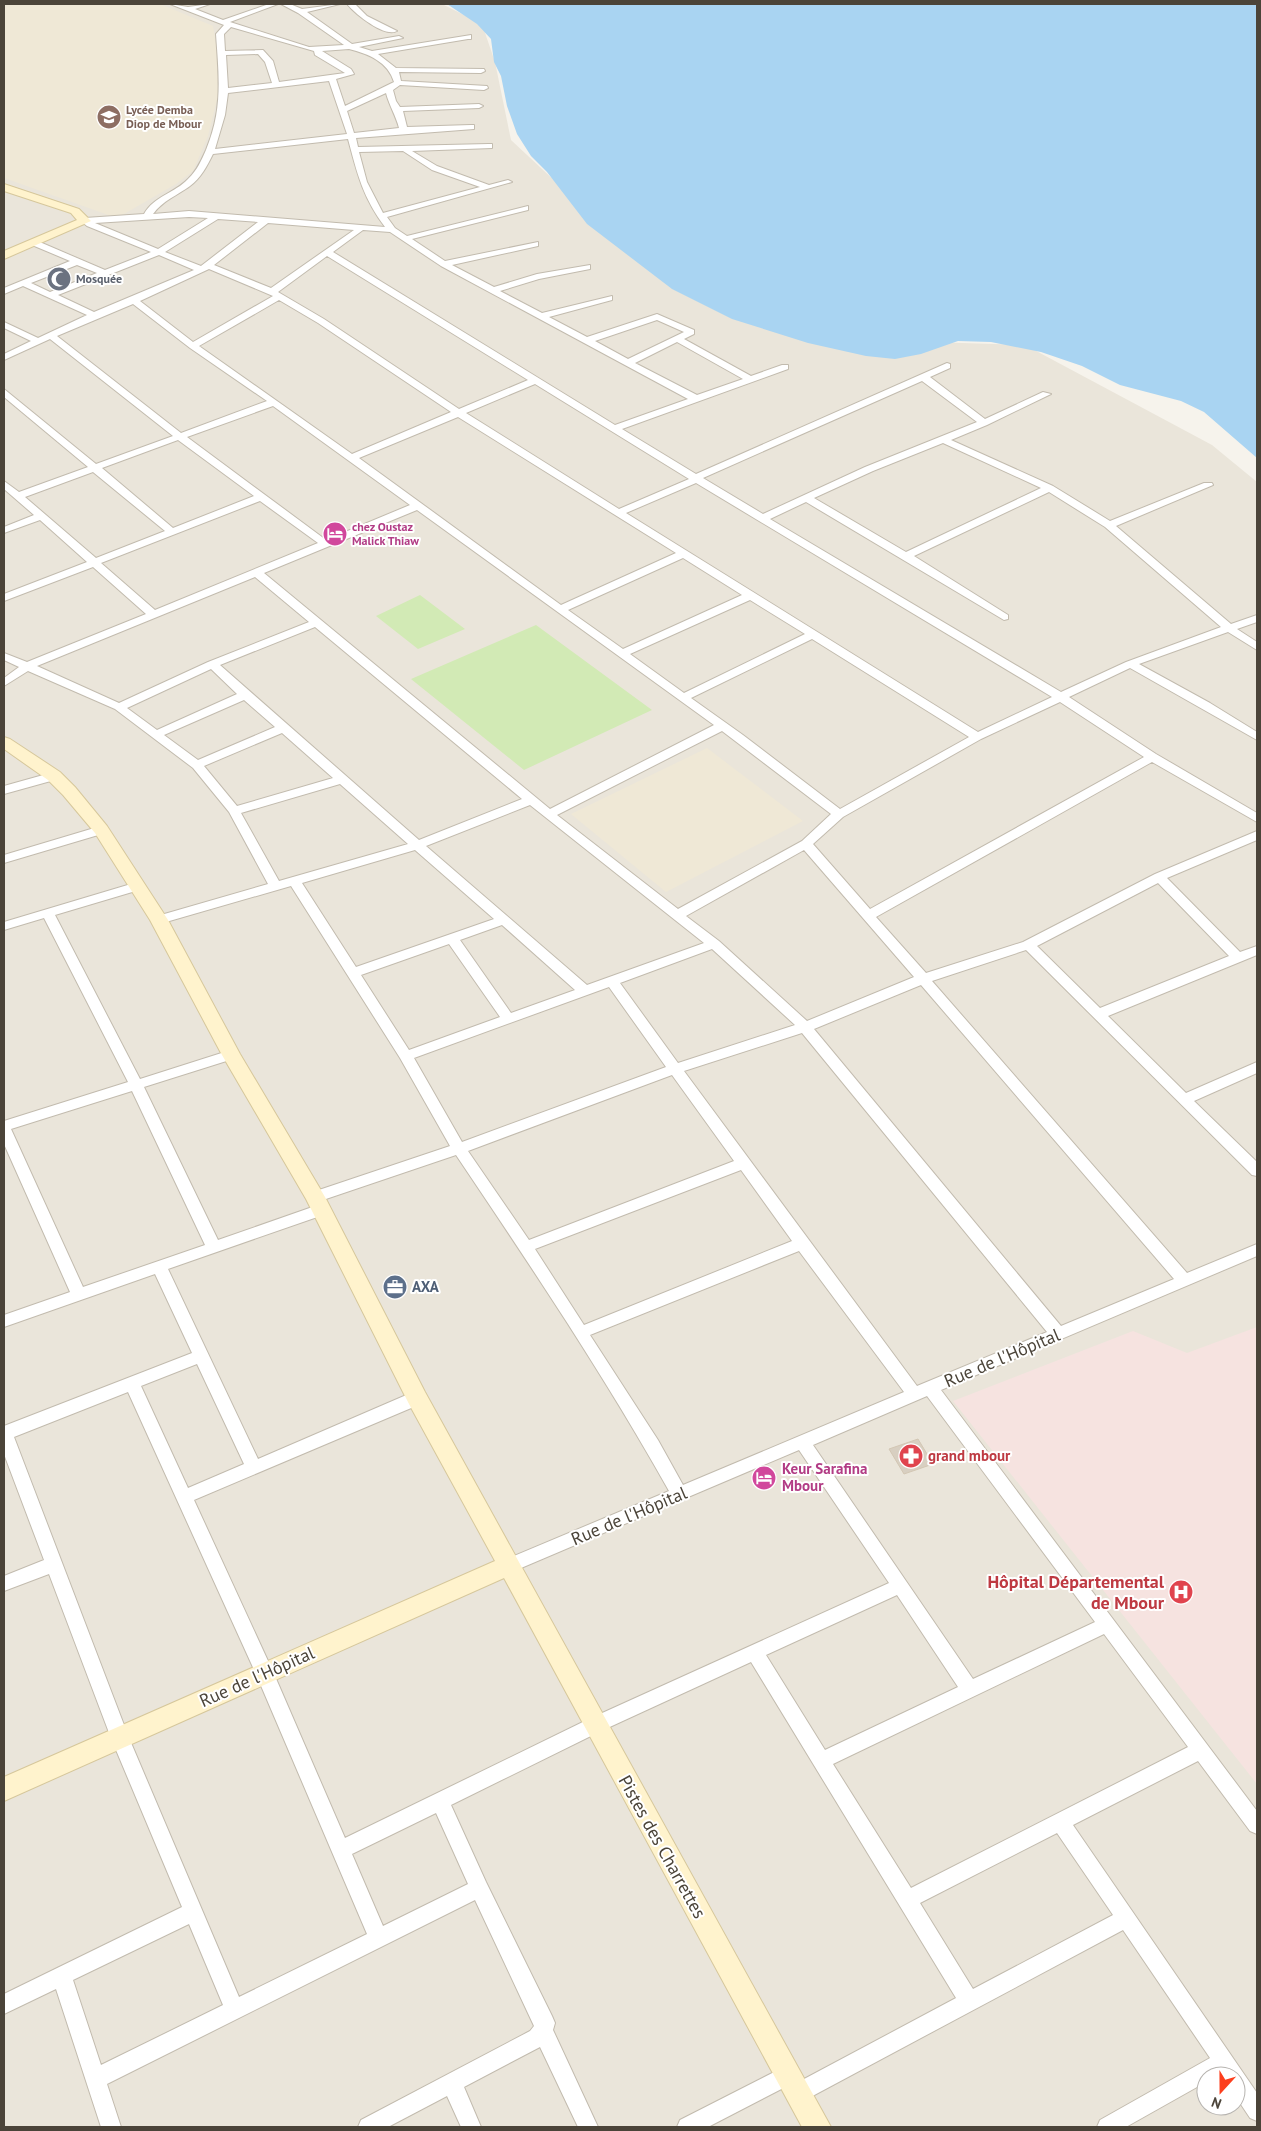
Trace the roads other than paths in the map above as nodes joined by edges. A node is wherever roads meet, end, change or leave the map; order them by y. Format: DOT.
graph roads {
  1 [pos="174,4"];
  2 [pos="207,4"];
  3 [pos="275,4"];
  4 [pos="284,4"];
  5 [pos="338,4"];
  6 [pos="351,4"];
  7 [pos="188,9"];
  8 [pos="301,11"];
  9 [pos="228,24"];
  10 [pos="393,31"];
  11 [pos="468,37"];
  12 [pos="398,38"];
  13 [pos="351,46"];
  14 [pos="299,47"];
  15 [pos="341,48"];
  16 [pos="280,50"];
  17 [pos="318,50"];
  18 [pos="270,51"];
  19 [pos="260,52"];
  20 [pos="372,52"];
  21 [pos="221,53"];
  22 [pos="481,71"];
  23 [pos="396,77"];
  24 [pos="332,78"];
  25 [pos="276,85"];
  26 [pos="484,88"];
  27 [pos="389,89"];
  28 [pos="224,91"];
  29 [pos="479,106"];
  30 [pos="398,109"];
  31 [pos="342,110"];
  32 [pos="471,127"];
  33 [pos="404,130"];
  34 [pos="351,135"];
  35 [pos="489,146"];
  36 [pos="405,149"];
  37 [pos="355,150"];
  38 [pos="208,152"];
  39 [pos="508,182"];
  40 [pos="4,186"];
  41 [pos="488,187"];
  42 [pos="525,208"];
  43 [pos="217,216"];
  44 [pos="382,216"];
  45 [pos="147,217"];
  46 [pos="85,221"];
  47 [pos="264,221"];
  48 [pos="360,229"];
  49 [pos="392,230"];
  50 [pos="404,239"];
  51 [pos="35,243"];
  52 [pos="535,244"];
  53 [pos="159,252"];
  54 [pos="328,253"];
  55 [pos="4,255"];
  56 [pos="76,262"];
  57 [pos="444,264"];
  58 [pos="587,267"];
  59 [pos="206,268"];
  60 [pos="104,273"];
  61 [pos="23,283"];
  62 [pos="493,290"];
  63 [pos="4,291"];
  64 [pos="51,295"];
  65 [pos="275,295"];
  66 [pos="609,298"];
  67 [pos="134,300"];
  68 [pos="94,315"];
  69 [pos="542,316"];
  70 [pos="4,325"];
  71 [pos="51,336"];
  72 [pos="678,339"];
  73 [pos="588,340"];
  74 [pos="38,341"];
  75 [pos="193,346"];
  76 [pos="4,357"];
  77 [pos="629,362"];
  78 [pos="946,366"];
  79 [pos="785,367"];
  80 [pos="922,376"];
  81 [pos="536,380"];
  82 [pos="752,380"];
  83 [pos="4,392"];
  84 [pos="1046,394"];
  85 [pos="696,399"];
  86 [pos="274,402"];
  87 [pos="457,412"];
  88 [pos="984,423"];
  89 [pos="615,428"];
  90 [pos="179,436"];
  91 [pos="942,439"];
  92 [pos="351,458"];
  93 [pos="92,466"];
  94 [pos="696,479"];
  95 [pos="4,484"];
  96 [pos="1208,485"];
  97 [pos="1049,488"];
  98 [pos="17,496"];
  99 [pos="261,497"];
  100 [pos="806,498"];
  101 [pos="418,506"];
  102 [pos="620,512"];
  103 [pos="39,517"];
  104 [pos="763,518"];
  105 [pos="1109,525"];
  106 [pos="4,530"];
  107 [pos="171,531"];
  108 [pos="325,544"];
  109 [pos="686,553"];
  110 [pos="906,556"];
  111 [pos="94,563"];
  112 [pos="256,572"];
  113 [pos="751,595"];
  114 [pos="4,598"];
  115 [pos="561,609"];
  116 [pos="154,614"];
  117 [pos="1004,617"];
  118 [pos="1257,618"];
  119 [pos="318,622"];
  120 [pos="1230,629"];
  121 [pos="814,634"];
  122 [pos="1257,647"];
  123 [pos="623,654"];
  124 [pos="4,656"];
  125 [pos="212,664"];
  126 [pos="1130,664"];
  127 [pos="28,666"];
  128 [pos="4,683"];
  129 [pos="245,695"];
  130 [pos="1059,696"];
  131 [pos="684,697"];
  132 [pos="119,707"];
  133 [pos="722,726"];
  134 [pos="283,728"];
  135 [pos="155,735"];
  136 [pos="977,737"];
  137 [pos="1257,737"];
  138 [pos="4,742"];
  139 [pos="1152,757"];
  140 [pos="197,765"];
  141 [pos="54,776"];
  142 [pos="342,779"];
  143 [pos="4,790"];
  144 [pos="531,800"];
  145 [pos="234,811"];
  146 [pos="549,814"];
  147 [pos="839,814"];
  148 [pos="1257,818"];
  149 [pos="101,830"];
  150 [pos="1257,835"];
  151 [pos="806,844"];
  152 [pos="418,845"];
  153 [pos="4,858"];
  154 [pos="1159,877"];
  155 [pos="294,881"];
  156 [pos="135,887"];
  157 [pos="276,887"];
  158 [pos="48,913"];
  159 [pos="678,915"];
  160 [pos="868,916"];
  161 [pos="159,920"];
  162 [pos="504,920"];
  163 [pos="4,926"];
  164 [pos="452,939"];
  165 [pos="714,944"];
  166 [pos="1028,945"];
  167 [pos="1257,950"];
  168 [pos="1238,958"];
  169 [pos="353,973"];
  170 [pos="923,979"];
  171 [pos="612,982"];
  172 [pos="584,990"];
  173 [pos="1099,1014"];
  174 [pos="508,1018"];
  175 [pos="805,1027"];
  176 [pos="231,1055"];
  177 [pos="406,1056"];
  178 [pos="1257,1067"];
  179 [pos="675,1069"];
  180 [pos="136,1085"];
  181 [pos="1185,1099"];
  182 [pos="4,1127"];
  183 [pos="459,1149"];
  184 [pos="745,1163"];
  185 [pos="1257,1171"];
  186 [pos="318,1204"];
  187 [pos="803,1243"];
  188 [pos="214,1247"];
  189 [pos="526,1247"];
  190 [pos="1257,1250"];
  191 [pos="160,1266"];
  192 [pos="1185,1281"];
  193 [pos="79,1294"];
  194 [pos="4,1320"];
  195 [pos="580,1332"];
  196 [pos="1058,1334"];
  197 [pos="202,1356"];
  198 [pos="132,1384"];
  199 [pos="923,1391"];
  200 [pos="417,1398"];
  201 [pos="4,1433"];
  202 [pos="802,1442"];
  203 [pos="8,1456"];
  204 [pos="254,1468"];
  205 [pos="680,1494"];
  206 [pos="184,1497"];
  207 [pos="54,1564"];
  208 [pos="508,1566"];
  209 [pos="4,1584"];
  210 [pos="900,1586"];
  211 [pos="1107,1624"];
  212 [pos="754,1652"];
  213 [pos="265,1674"];
  214 [pos="970,1690"];
  215 [pos="595,1725"];
  216 [pos="120,1738"];
  217 [pos="1201,1750"];
  218 [pos="821,1761"];
  219 [pos="4,1789"];
  220 [pos="440,1800"];
  221 [pos="1060,1822"];
  222 [pos="1257,1825"];
  223 [pos="340,1850"];
  224 [pos="479,1888"];
  225 [pos="907,1900"];
  226 [pos="193,1912"];
  227 [pos="1126,1918"];
  228 [pos="379,1938"];
  229 [pos="62,1976"];
  230 [pos="970,2002"];
  231 [pos="4,2004"];
  232 [pos="235,2010"];
  233 [pos="543,2031"];
  234 [pos="1227,2066"];
  235 [pos="96,2079"];
  236 [pos="451,2082"];
  237 [pos="793,2084"];
  238 [pos="1196,2085"];
  239 [pos="1246,2095"];
  240 [pos="1257,2111"];
  241 [pos="111,2127"];
  242 [pos="368,2127"];
  243 [pos="471,2127"];
  244 [pos="588,2127"];
  245 [pos="687,2127"];
  246 [pos="817,2127"];
  247 [pos="1107,2127"];
  1 -- 7 [label="street"];
  2 -- 7 [label="street"];
  3 -- 9 [label="street"];
  4 -- 8 [label="street"];
  5 -- 8 [label="street"];
  6 -- 10 [label="street"];
  7 -- 9 [label="street"];
  8 -- 13 [label="street"];
  9 -- 14 [label="street"];
  9 -- 21 [label="street"];
  11 -- 20 [label="street"];
  12 -- 13 [label="street"];
  13 -- 15 [label="street"];
  13 -- 20 [label="street"];
  14 -- 16 [label="street"];
  14 -- 17 [label="street"];
  15 -- 17 [label="street"];
  15 -- 23 [label="street"];
  17 -- 24 [label="street"];
  18 -- 19 [label="street"];
  19 -- 21 [label="street"];
  19 -- 25 [label="street"];
  20 -- 23 [label="street"];
  21 -- 28 [label="street"];
  22 -- 23 [label="street"];
  23 -- 26 [label="street"];
  23 -- 27 [label="street"];
  24 -- 25 [label="street"];
  24 -- 31 [label="street"];
  25 -- 28 [label="street"];
  27 -- 30 [label="street"];
  27 -- 31 [label="street"];
  28 -- 38 [label="street"];
  29 -- 30 [label="street"];
  30 -- 33 [label="street"];
  31 -- 34 [label="street"];
  32 -- 33 [label="street"];
  33 -- 34 [label="street"];
  34 -- 37 [label="street"];
  34 -- 38 [label="street"];
  35 -- 36 [label="street"];
  36 -- 37 [label="street"];
  36 -- 41 [label="street"];
  37 -- 44 [label="street"];
  38 -- 45 [label="street"];
  39 -- 41 [label="street"];
  40 -- 46 [label="main road"];
  41 -- 44 [label="street"];
  42 -- 50 [label="street"];
  43 -- 45 [label="street"];
  43 -- 47 [label="street"];
  43 -- 53 [label="street"];
  44 -- 49 [label="street"];
  45 -- 46 [label="street"];
  46 -- 51 [label="main road"];
  46 -- 53 [label="street"];
  47 -- 48 [label="street"];
  47 -- 59 [label="street"];
  48 -- 49 [label="street"];
  48 -- 54 [label="street"];
  49 -- 50 [label="street"];
  50 -- 57 [label="street"];
  51 -- 55 [label="main road"];
  51 -- 56 [label="street"];
  52 -- 57 [label="street"];
  53 -- 59 [label="street"];
  53 -- 60 [label="street"];
  54 -- 65 [label="street"];
  54 -- 81 [label="street"];
  56 -- 60 [label="street"];
  56 -- 61 [label="street"];
  57 -- 62 [label="street"];
  58 -- 62 [label="street"];
  59 -- 65 [label="street"];
  59 -- 67 [label="street"];
  60 -- 64 [label="street"];
  61 -- 63 [label="street"];
  61 -- 64 [label="street"];
  62 -- 69 [label="street"];
  64 -- 68 [label="street"];
  65 -- 75 [label="street"];
  65 -- 87 [label="street"];
  66 -- 69 [label="street"];
  67 -- 68 [label="street"];
  67 -- 75 [label="street"];
  68 -- 71 [label="street"];
  69 -- 73 [label="street"];
  70 -- 74 [label="street"];
  71 -- 74 [label="street"];
  71 -- 90 [label="street"];
  72 -- 73 [label="street"];
  72 -- 77 [label="street"];
  72 -- 82 [label="street"];
  73 -- 77 [label="street"];
  74 -- 76 [label="street"];
  75 -- 86 [label="street"];
  77 -- 85 [label="street"];
  78 -- 80 [label="street"];
  79 -- 82 [label="street"];
  80 -- 88 [label="street"];
  80 -- 94 [label="street"];
  81 -- 87 [label="street"];
  81 -- 89 [label="street"];
  82 -- 85 [label="street"];
  83 -- 93 [label="street"];
  84 -- 88 [label="street"];
  85 -- 89 [label="street"];
  86 -- 90 [label="street"];
  86 -- 92 [label="street"];
  87 -- 92 [label="street"];
  87 -- 102 [label="street"];
  88 -- 91 [label="street"];
  89 -- 94 [label="street"];
  90 -- 93 [label="street"];
  90 -- 99 [label="street"];
  91 -- 97 [label="street"];
  91 -- 100 [label="street"];
  92 -- 101 [label="street"];
  93 -- 98 [label="street"];
  93 -- 107 [label="street"];
  94 -- 102 [label="street"];
  94 -- 104 [label="street"];
  95 -- 98 [label="street"];
  96 -- 105 [label="street"];
  97 -- 105 [label="street"];
  97 -- 110 [label="street"];
  98 -- 103 [label="street"];
  99 -- 107 [label="street"];
  99 -- 108 [label="street"];
  100 -- 104 [label="street"];
  100 -- 110 [label="street"];
  101 -- 108 [label="street"];
  101 -- 115 [label="street"];
  102 -- 109 [label="street"];
  103 -- 106 [label="street"];
  103 -- 111 [label="street"];
  104 -- 130 [label="street"];
  105 -- 120 [label="street"];
  107 -- 111 [label="street"];
  108 -- 112 [label="street"];
  109 -- 113 [label="street"];
  109 -- 115 [label="street"];
  110 -- 117 [label="street"];
  111 -- 114 [label="street"];
  111 -- 116 [label="street"];
  112 -- 116 [label="street"];
  112 -- 119 [label="street"];
  113 -- 121 [label="street"];
  113 -- 123 [label="street"];
  115 -- 123 [label="street"];
  116 -- 127 [label="street"];
  118 -- 120 [label="street"];
  119 -- 125 [label="street"];
  119 -- 144 [label="street"];
  120 -- 122 [label="street"];
  120 -- 126 [label="street"];
  121 -- 131 [label="street"];
  121 -- 136 [label="street"];
  123 -- 131 [label="street"];
  124 -- 127 [label="street"];
  125 -- 129 [label="street"];
  125 -- 132 [label="street"];
  126 -- 130 [label="street"];
  126 -- 137 [label="street"];
  127 -- 128 [label="street"];
  127 -- 132 [label="street"];
  129 -- 134 [label="street"];
  129 -- 135 [label="street"];
  130 -- 136 [label="street"];
  130 -- 139 [label="street"];
  131 -- 133 [label="street"];
  132 -- 135 [label="street"];
  133 -- 146 [label="street"];
  133 -- 147 [label="street"];
  134 -- 140 [label="street"];
  134 -- 142 [label="street"];
  135 -- 140 [label="street"];
  136 -- 147 [label="street"];
  138 -- 141 [label="main road, Pistes des Charrettes"];
  139 -- 148 [label="street"];
  139 -- 160 [label="street"];
  140 -- 145 [label="street"];
  141 -- 143 [label="street"];
  141 -- 149 [label="main road, Pistes des Charrettes"];
  142 -- 145 [label="street"];
  142 -- 152 [label="street"];
  144 -- 146 [label="street"];
  144 -- 152 [label="street"];
  145 -- 157 [label="street"];
  146 -- 159 [label="street"];
  147 -- 151 [label="street"];
  149 -- 153 [label="street"];
  149 -- 156 [label="main road, Pistes des Charrettes"];
  150 -- 154 [label="street"];
  151 -- 159 [label="street"];
  151 -- 160 [label="street"];
  152 -- 155 [label="street"];
  152 -- 162 [label="street"];
  154 -- 166 [label="street"];
  154 -- 168 [label="street"];
  155 -- 157 [label="street"];
  155 -- 169 [label="street"];
  156 -- 158 [label="street"];
  156 -- 161 [label="main road, Pistes des Charrettes"];
  157 -- 161 [label="street"];
  158 -- 163 [label="street"];
  158 -- 180 [label="street"];
  159 -- 165 [label="street"];
  160 -- 170 [label="street"];
  161 -- 176 [label="main road, Pistes des Charrettes"];
  162 -- 164 [label="street"];
  162 -- 172 [label="street"];
  164 -- 169 [label="street"];
  164 -- 174 [label="street"];
  165 -- 171 [label="street"];
  165 -- 175 [label="street"];
  166 -- 170 [label="street"];
  166 -- 173 [label="street"];
  167 -- 168 [label="street"];
  168 -- 173 [label="street"];
  169 -- 177 [label="street"];
  170 -- 175 [label="street"];
  170 -- 192 [label="street"];
  171 -- 172 [label="street"];
  171 -- 179 [label="street"];
  172 -- 174 [label="street"];
  173 -- 181 [label="street"];
  174 -- 177 [label="street"];
  175 -- 179 [label="street"];
  175 -- 196 [label="street"];
  176 -- 180 [label="street"];
  176 -- 186 [label="main road, Pistes des Charrettes"];
  177 -- 183 [label="street"];
  178 -- 181 [label="street"];
  179 -- 183 [label="street"];
  179 -- 184 [label="street"];
  180 -- 182 [label="street"];
  180 -- 188 [label="street"];
  181 -- 185 [label="street"];
  182 -- 193 [label="street"];
  183 -- 186 [label="street"];
  183 -- 189 [label="street"];
  184 -- 187 [label="street"];
  184 -- 189 [label="street"];
  186 -- 188 [label="street"];
  186 -- 200 [label="main road, Pistes des Charrettes"];
  187 -- 195 [label="street"];
  187 -- 199 [label="street"];
  188 -- 191 [label="street"];
  189 -- 195 [label="street"];
  190 -- 192 [label="street, Rue de l'Hôpital"];
  191 -- 193 [label="street"];
  191 -- 197 [label="street"];
  192 -- 196 [label="street, Rue de l'Hôpital"];
  193 -- 194 [label="street"];
  195 -- 205 [label="street"];
  196 -- 199 [label="street, Rue de l'Hôpital"];
  197 -- 198 [label="street"];
  197 -- 204 [label="street"];
  198 -- 201 [label="street"];
  198 -- 206 [label="street"];
  199 -- 202 [label="street, Rue de l'Hôpital"];
  199 -- 211 [label="street"];
  200 -- 204 [label="street"];
  200 -- 208 [label="main road, Pistes des Charrettes"];
  201 -- 203 [label="street"];
  202 -- 205 [label="street, Rue de l'Hôpital"];
  202 -- 210 [label="street"];
  203 -- 207 [label="street"];
  204 -- 206 [label="street"];
  205 -- 208 [label="street, Rue de l'Hôpital"];
  206 -- 213 [label="street"];
  207 -- 209 [label="street"];
  207 -- 216 [label="street"];
  208 -- 213 [label="main road, Rue de l'Hôpital"];
  208 -- 215 [label="main road, Pistes des Charrettes"];
  210 -- 212 [label="street"];
  210 -- 214 [label="street"];
  211 -- 214 [label="street"];
  211 -- 217 [label="street"];
  212 -- 215 [label="street"];
  212 -- 218 [label="street"];
  213 -- 216 [label="main road, Rue de l'Hôpital"];
  213 -- 223 [label="street"];
  214 -- 218 [label="street"];
  215 -- 220 [label="street"];
  215 -- 237 [label="main road, Pistes des Charrettes"];
  216 -- 219 [label="main road, Rue de l'Hôpital"];
  216 -- 226 [label="street"];
  217 -- 221 [label="street"];
  217 -- 222 [label="street"];
  218 -- 225 [label="street"];
  220 -- 223 [label="street"];
  220 -- 224 [label="street"];
  221 -- 225 [label="street"];
  221 -- 227 [label="street"];
  223 -- 228 [label="street"];
  224 -- 228 [label="street"];
  224 -- 233 [label="street"];
  225 -- 230 [label="street"];
  226 -- 229 [label="street"];
  226 -- 232 [label="street"];
  227 -- 230 [label="street"];
  227 -- 234 [label="street"];
  228 -- 232 [label="street"];
  229 -- 231 [label="street"];
  229 -- 235 [label="street"];
  230 -- 237 [label="street"];
  232 -- 235 [label="street"];
  233 -- 236 [label="street"];
  233 -- 244 [label="street"];
  235 -- 241 [label="street"];
  236 -- 242 [label="street"];
  236 -- 243 [label="street"];
  237 -- 245 [label="street"];
  237 -- 246 [label="main road, Pistes des Charrettes"];
  238 -- 247 [label="street"];
  239 -- 240 [label="street"];
}
